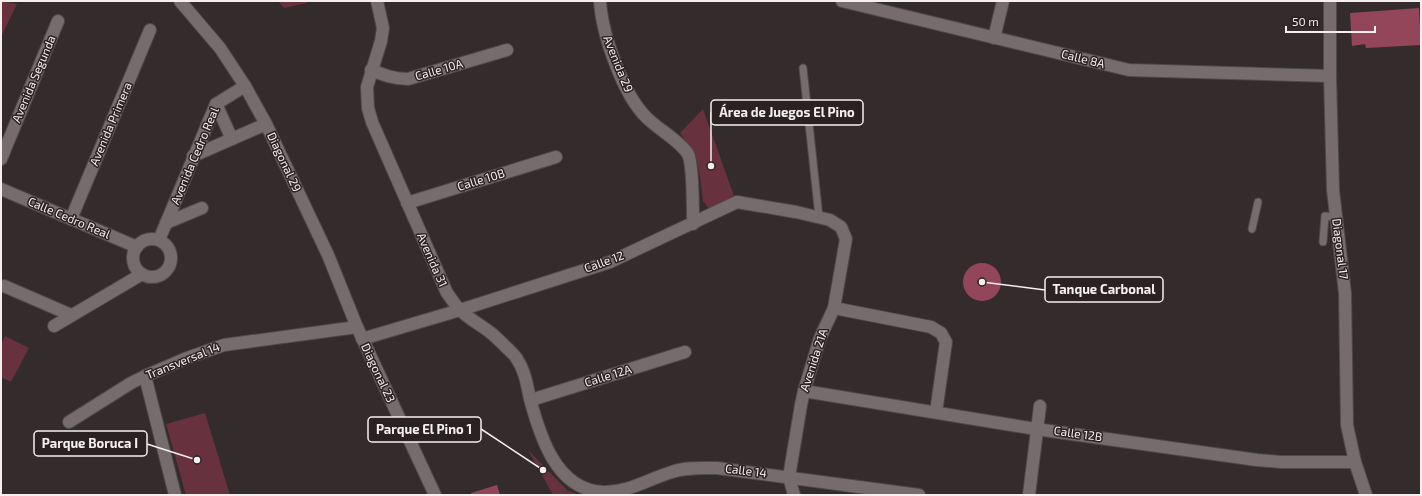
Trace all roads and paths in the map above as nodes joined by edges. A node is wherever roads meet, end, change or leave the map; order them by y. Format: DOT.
graph roads {
  1 [pos="180,1"];
  2 [pos="377,1"];
  3 [pos="600,1"];
  4 [pos="842,1"];
  5 [pos="1003,1"];
  6 [pos="1330,1"];
  7 [pos="58,21"];
  8 [pos="150,30"];
  9 [pos="994,38"];
  10 [pos="506,50"];
  11 [pos="803,68"];
  12 [pos="371,70"];
  13 [pos="1330,76"];
  14 [pos="245,86"];
  15 [pos="216,104"];
  16 [pos="266,124"];
  17 [pos="232,139"];
  18 [pos="194,156"];
  19 [pos="556,157"];
  20 [pos="1,159"];
  21 [pos="1,189"];
  22 [pos="1258,202"];
  23 [pos="407,203"];
  24 [pos="202,208"];
  25 [pos="819,217"];
  26 [pos="1336,217"];
  27 [pos="71,219"];
  28 [pos="166,224"];
  29 [pos="694,224"];
  30 [pos="841,227"];
  31 [pos="1252,229"];
  32 [pos="159,240"];
  33 [pos="1323,242"];
  34 [pos="137,247"];
  35 [pos="142,274"];
  36 [pos="4,286"];
  37 [pos="834,308"];
  38 [pos="460,310"];
  39 [pos="71,315"];
  40 [pos="54,326"];
  41 [pos="357,327"];
  42 [pos="362,339"];
  43 [pos="685,352"];
  44 [pos="145,376"];
  45 [pos="804,391"];
  46 [pos="530,400"];
  47 [pos="1040,406"];
  48 [pos="936,412"];
  49 [pos="69,422"];
  50 [pos="1036,428"];
  51 [pos="1355,462"];
  52 [pos="789,477"];
  53 [pos="577,484"];
  54 [pos="885,492"];
  55 [pos="175,495"];
  56 [pos="435,495"];
  57 [pos="794,495"];
  58 [pos="919,495"];
  59 [pos="1029,495"];
  60 [pos="1366,495"];
  1 -- 14 [label="street, Diagonal 29"];
  2 -- 12 [label="street, Avenida 31"];
  3 -- 29 [label="street, Avenida 29"];
  4 -- 9 [label="street, Calle 8A"];
  5 -- 9 [label="street"];
  6 -- 13 [label="street, Diagonal 17"];
  7 -- 20 [label="street, Avenida Segunda"];
  8 -- 27 [label="street, Avenida Primera"];
  9 -- 13 [label="street, Calle 8A"];
  10 -- 12 [label="street, Calle 10A"];
  11 -- 25 [label="lane"];
  12 -- 23 [label="street, Avenida 31"];
  13 -- 26 [label="street, Diagonal 17"];
  14 -- 15 [label="street, Avenida Cedro Real"];
  14 -- 16 [label="street, Diagonal 29"];
  15 -- 17 [label="street"];
  15 -- 18 [label="street, Avenida Cedro Real"];
  16 -- 17 [label="street"];
  16 -- 41 [label="street, Diagonal 29"];
  17 -- 18 [label="street"];
  18 -- 28 [label="street, Avenida Cedro Real"];
  19 -- 23 [label="street, Calle 10B"];
  21 -- 27 [label="street, Calle Cedro Real"];
  22 -- 31 [label="lane"];
  23 -- 38 [label="street, Avenida 31"];
  24 -- 28 [label="street"];
  25 -- 29 [label="street, Calle 12"];
  25 -- 30 [label="street, Calle 12"];
  26 -- 33 [label="lane"];
  26 -- 51 [label="street, Diagonal 17"];
  27 -- 34 [label="street, Calle Cedro Real"];
  28 -- 32 [label="street, Avenida Cedro Real"];
  29 -- 38 [label="street, Calle 12"];
  30 -- 37 [label="street, Avenida 21A"];
  32 -- 34 [label="street"];
  32 -- 35 [label="street"];
  34 -- 35 [label="street"];
  35 -- 39 [label="street"];
  36 -- 39 [label="street"];
  37 -- 45 [label="street, Avenida 21A"];
  37 -- 48 [label="street"];
  38 -- 42 [label="street, Calle 12"];
  38 -- 46 [label="street, Avenida 31"];
  39 -- 40 [label="street"];
  41 -- 42 [label="street, Diagonal 29"];
  41 -- 44 [label="street, Transversal 14"];
  42 -- 56 [label="street, Diagonal 23"];
  43 -- 46 [label="street, Calle 12A"];
  44 -- 49 [label="street, Transversal 14"];
  44 -- 55 [label="street"];
  45 -- 48 [label="street, Calle 12B"];
  45 -- 52 [label="street, Avenida 21A"];
  46 -- 53 [label="street, Avenida 31"];
  47 -- 50 [label="street"];
  48 -- 50 [label="street, Calle 12B"];
  50 -- 51 [label="street, Calle 12B"];
  50 -- 59 [label="street"];
  51 -- 60 [label="street, Diagonal 17"];
  52 -- 53 [label="street, Calle 14"];
  52 -- 54 [label="street, Calle 14"];
  52 -- 57 [label="street, Avenida 21A"];
  54 -- 58 [label="street, Calle 14"];
}
